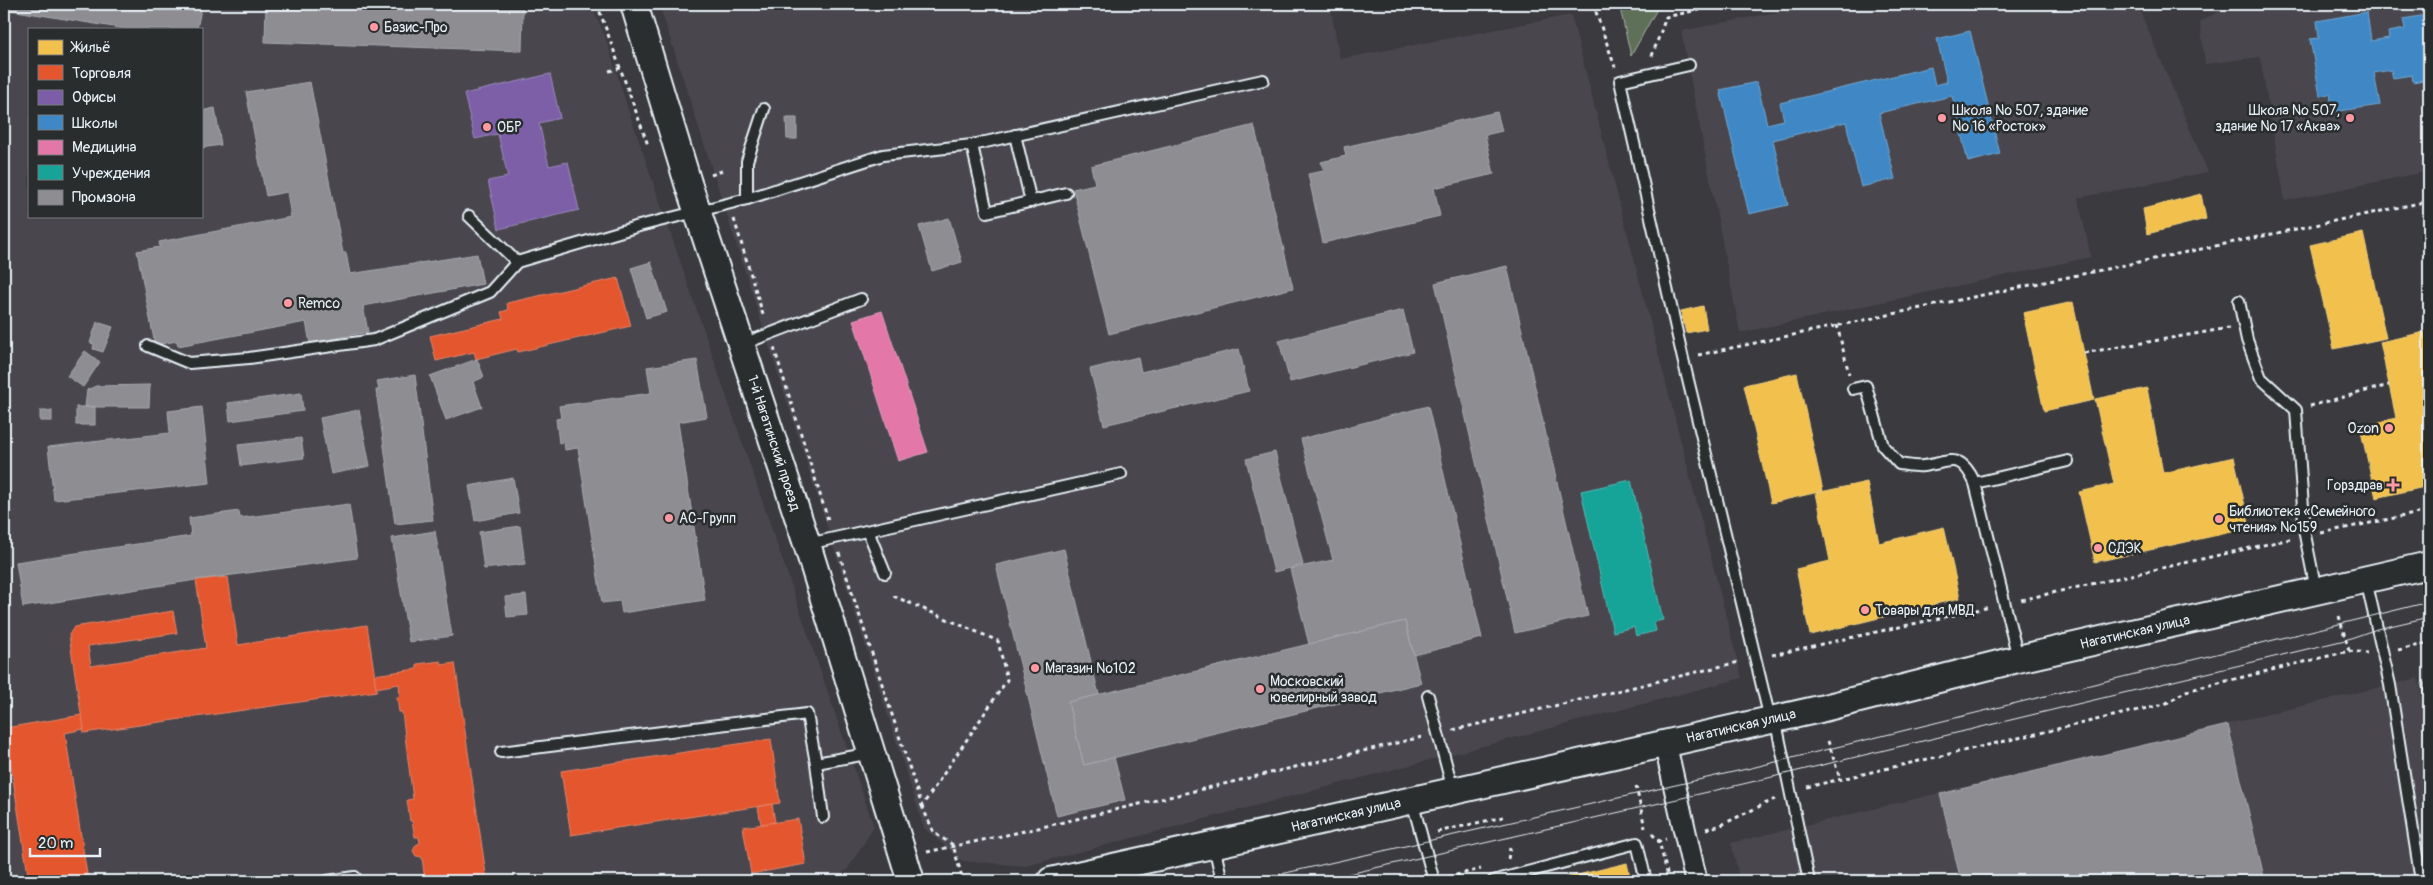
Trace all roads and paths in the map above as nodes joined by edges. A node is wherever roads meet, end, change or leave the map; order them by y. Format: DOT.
graph roads {
  1 [pos="597,4"];
  2 [pos="634,4"];
  3 [pos="1600,4"];
  4 [pos="1725,4"];
  5 [pos="1689,65"];
  6 [pos="621,68"];
  7 [pos="610,71"];
  8 [pos="1645,75"];
  9 [pos="1263,80"];
  10 [pos="1620,81"];
  11 [pos="764,108"];
  12 [pos="1015,135"];
  13 [pos="972,145"];
  14 [pos="649,147"];
  15 [pos="1066,193"];
  16 [pos="746,199"];
  17 [pos="2429,200"];
  18 [pos="1031,202"];
  19 [pos="698,212"];
  20 [pos="469,216"];
  21 [pos="517,262"];
  22 [pos="860,298"];
  23 [pos="2239,301"];
  24 [pos="1837,325"];
  25 [pos="2244,326"];
  26 [pos="742,345"];
  27 [pos="148,346"];
  28 [pos="2084,353"];
  29 [pos="1683,359"];
  30 [pos="2389,385"];
  31 [pos="1853,389"];
  32 [pos="2296,410"];
  33 [pos="2068,461"];
  34 [pos="1121,474"];
  35 [pos="1975,483"];
  36 [pos="2429,510"];
  37 [pos="868,531"];
  38 [pos="2305,536"];
  39 [pos="807,544"];
  40 [pos="2429,565"];
  41 [pos="885,574"];
  42 [pos="2366,579"];
  43 [pos="2316,590"];
  44 [pos="892,595"];
  45 [pos="2005,604"];
  46 [pos="2339,616"];
  47 [pos="998,641"];
  48 [pos="1755,658"];
  49 [pos="2018,659"];
  50 [pos="2186,691"];
  51 [pos="1428,696"];
  52 [pos="1772,719"];
  53 [pos="1438,733"];
  54 [pos="1828,741"];
  55 [pos="1666,743"];
  56 [pos="501,752"];
  57 [pos="873,752"];
  58 [pos="816,763"];
  59 [pos="1840,779"];
  60 [pos="1636,786"];
  61 [pos="1453,791"];
  62 [pos="1412,800"];
  63 [pos="922,806"];
  64 [pos="823,817"];
  65 [pos="1503,817"];
  66 [pos="1645,828"];
  67 [pos="1422,836"];
  68 [pos="1659,841"];
  69 [pos="1214,844"];
  70 [pos="953,845"];
  71 [pos="1510,848"];
  72 [pos="1508,862"];
  73 [pos="355,877"];
  74 [pos="327,881"];
  75 [pos="911,881"];
  76 [pos="964,881"];
  77 [pos="1051,881"];
  78 [pos="1222,881"];
  79 [pos="1434,881"];
  80 [pos="1493,881"];
  81 [pos="1646,881"];
  82 [pos="1669,881"];
  83 [pos="1696,881"];
  84 [pos="1809,881"];
  85 [pos="2421,881"];
  1 -- 6 [label="path"];
  2 -- 19 [label="street, 1-й Нагатинский проезд"];
  3 -- 10 [label="path"];
  4 -- 8 [label="path"];
  5 -- 8 [label="lane"];
  6 -- 7 [label="path"];
  6 -- 14 [label="path"];
  8 -- 10 [label="lane"];
  9 -- 12 [label="lane"];
  10 -- 29 [label="lane"];
  11 -- 16 [label="lane"];
  12 -- 13 [label="lane"];
  12 -- 18 [label="lane"];
  13 -- 16 [label="lane"];
  13 -- 18 [label="lane"];
  15 -- 18 [label="lane"];
  16 -- 19 [label="lane"];
  17 -- 24 [label="path"];
  19 -- 21 [label="lane"];
  19 -- 26 [label="street, 1-й Нагатинский проезд"];
  20 -- 21 [label="lane"];
  21 -- 27 [label="lane"];
  22 -- 26 [label="lane"];
  23 -- 25 [label="lane"];
  24 -- 29 [label="path"];
  24 -- 31 [label="path"];
  25 -- 28 [label="path"];
  25 -- 32 [label="lane"];
  26 -- 39 [label="street, 1-й Нагатинский проезд"];
  29 -- 48 [label="lane"];
  30 -- 32 [label="path"];
  31 -- 35 [label="lane"];
  32 -- 38 [label="lane"];
  33 -- 35 [label="lane"];
  34 -- 37 [label="lane"];
  35 -- 45 [label="lane"];
  36 -- 38 [label="path"];
  37 -- 39 [label="lane"];
  37 -- 41 [label="lane"];
  38 -- 43 [label="lane"];
  38 -- 45 [label="path"];
  39 -- 57 [label="street, 1-й Нагатинский проезд"];
  40 -- 42 [label="street, Нагатинская улица"];
  42 -- 43 [label="street, Нагатинская улица"];
  42 -- 85 [label="lane"];
  43 -- 49 [label="street, Нагатинская улица"];
  44 -- 47 [label="path"];
  45 -- 48 [label="path"];
  45 -- 49 [label="lane"];
  46 -- 50 [label="path"];
  48 -- 52 [label="lane"];
  48 -- 53 [label="path"];
  49 -- 52 [label="street, Нагатинская улица"];
  51 -- 53 [label="lane"];
  52 -- 55 [label="street, Нагатинская улица"];
  52 -- 84 [label="lane"];
  53 -- 61 [label="lane"];
  53 -- 70 [label="path"];
  54 -- 59 [label="path"];
  55 -- 61 [label="street, Нагатинская улица"];
  55 -- 83 [label="street"];
  56 -- 58 [label="lane"];
  57 -- 58 [label="lane"];
  57 -- 75 [label="street, 1-й Нагатинский проезд"];
  58 -- 64 [label="lane"];
  60 -- 66 [label="path"];
  61 -- 62 [label="street, Нагатинская улица"];
  62 -- 67 [label="lane"];
  62 -- 69 [label="street, Нагатинская улица"];
  63 -- 70 [label="path"];
  65 -- 67 [label="path"];
  67 -- 79 [label="lane"];
  68 -- 82 [label="path"];
  69 -- 77 [label="street, Нагатинская улица"];
  69 -- 78 [label="lane"];
  70 -- 76 [label="path"];
  71 -- 72 [label="path"];
  73 -- 74 [label="lane"];
  80 -- 81 [label="lane"];
}
